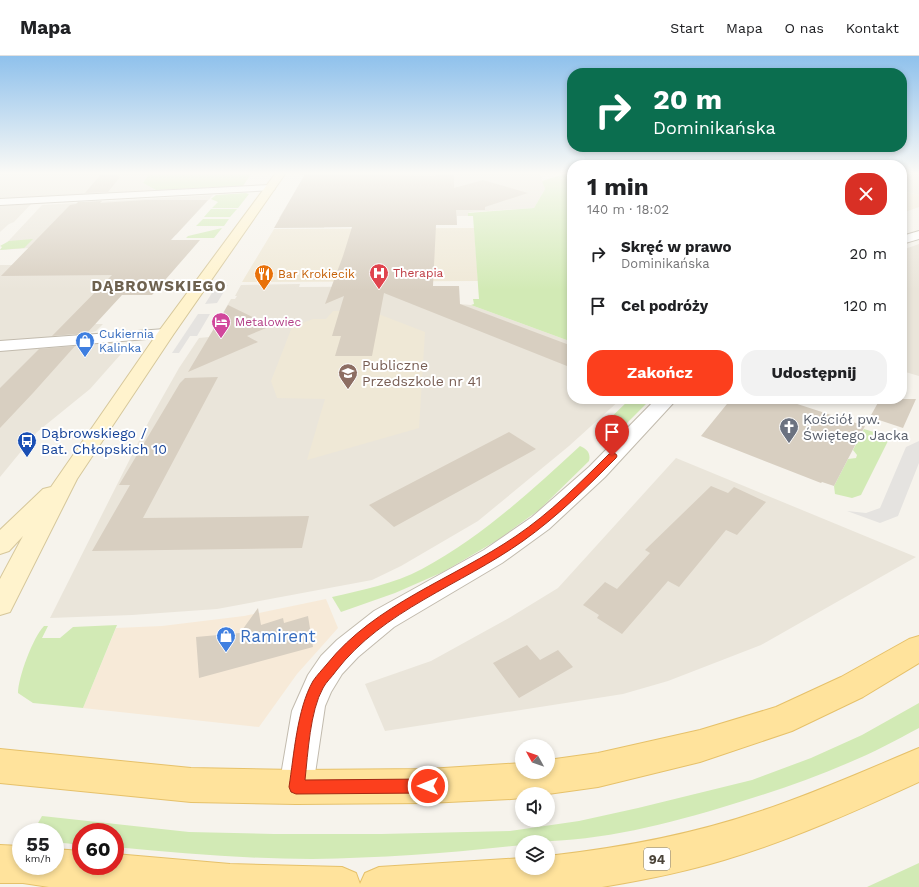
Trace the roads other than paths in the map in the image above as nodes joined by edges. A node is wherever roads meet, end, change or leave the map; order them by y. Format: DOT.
graph roads {
  1 [pos="252,213"];
  2 [pos="919,235"];
  3 [pos="907,239"];
  4 [pos="165,334"];
  5 [pos="0,346"];
  6 [pos="662,404"];
  7 [pos="66,479"];
  8 [pos="0,545"];
  9 [pos="0,604"];
  10 [pos="919,648"];
  11 [pos="919,765"];
  12 [pos="0,766"];
  13 [pos="296,787"];
  14 [pos="0,864"];
  15 [pos="12,865"];
  16 [pos="64,869"];
  17 [pos="495,884"];
  18 [pos="342,887"];
  19 [pos="379,887"];
  1 -- 4 [label="main road"];
  2 -- 3 [label="street"];
  4 -- 5 [label="street"];
  4 -- 7 [label="main road"];
  6 -- 13 [label="street"];
  7 -- 8 [label="main road"];
  7 -- 9 [label="main road"];
  10 -- 13 [label="main road"];
  11 -- 17 [label="main road, 94"];
  12 -- 13 [label="main road"];
  14 -- 15 [label="main road"];
  16 -- 18 [label="main road"];
  17 -- 19 [label="main road, 94"];
}
